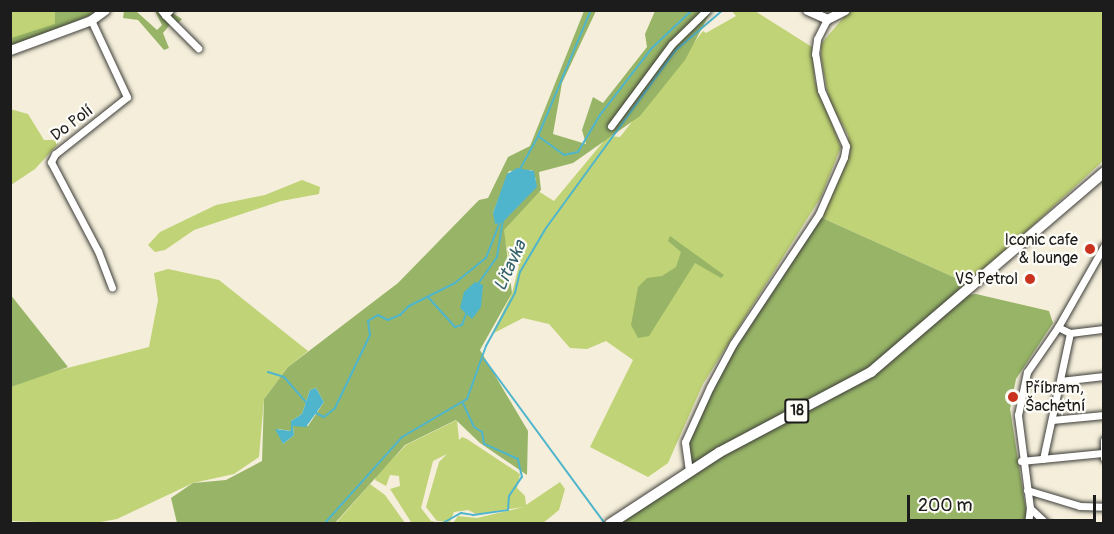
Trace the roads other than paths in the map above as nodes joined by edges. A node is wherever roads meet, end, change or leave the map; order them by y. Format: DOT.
graph roads {
  1 [pos="105,10"];
  2 [pos="707,10"];
  3 [pos="807,10"];
  4 [pos="845,10"];
  5 [pos="165,12"];
  6 [pos="827,19"];
  7 [pos="91,20"];
  8 [pos="198,48"];
  9 [pos="10,50"];
  10 [pos="611,126"];
  11 [pos="1104,172"];
  12 [pos="1104,246"];
  13 [pos="112,287"];
  14 [pos="1058,327"];
  15 [pos="1104,329"];
  16 [pos="1070,333"];
  17 [pos="1104,376"];
  18 [pos="1060,381"];
  19 [pos="1104,415"];
  20 [pos="1052,420"];
  21 [pos="1102,440"];
  22 [pos="1103,453"];
  23 [pos="1104,458"];
  24 [pos="1044,459"];
  25 [pos="1022,461"];
  26 [pos="689,471"];
  27 [pos="1027,490"];
  28 [pos="1104,507"];
  29 [pos="1030,508"];
  30 [pos="610,523"];
  31 [pos="1028,524"];
  32 [pos="1047,524"];
  1 -- 7 [label="street"];
  2 -- 10 [label="street"];
  3 -- 6 [label="street"];
  4 -- 6 [label="street"];
  5 -- 8 [label="street"];
  6 -- 26 [label="street"];
  7 -- 9 [label="street"];
  7 -- 13 [label="street, Do Polí"];
  11 -- 26 [label="main road, 18"];
  12 -- 14 [label="street"];
  14 -- 16 [label="street"];
  14 -- 25 [label="street"];
  15 -- 16 [label="street"];
  16 -- 18 [label="street"];
  17 -- 18 [label="street"];
  18 -- 20 [label="street"];
  19 -- 20 [label="street"];
  20 -- 24 [label="street"];
  21 -- 22 [label="street"];
  22 -- 23 [label="street"];
  22 -- 24 [label="street"];
  24 -- 25 [label="street"];
  25 -- 27 [label="street"];
  26 -- 30 [label="main road, 18"];
  27 -- 28 [label="street"];
  27 -- 29 [label="street"];
  29 -- 31 [label="street"];
  29 -- 32 [label="street"];
}
